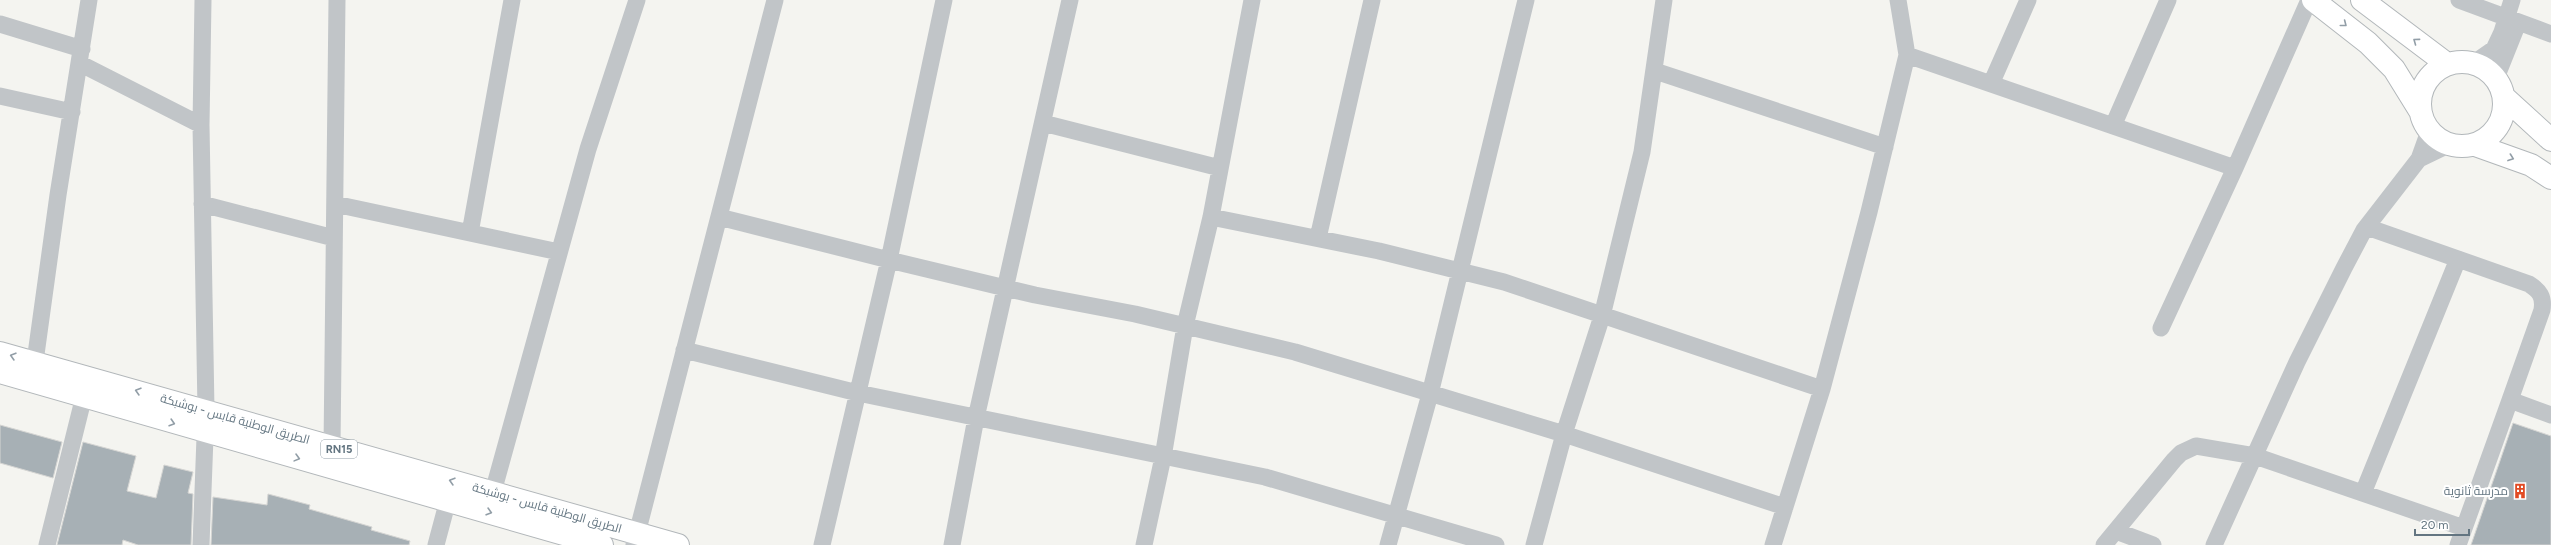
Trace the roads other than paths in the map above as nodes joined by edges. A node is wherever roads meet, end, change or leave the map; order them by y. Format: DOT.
graph roads {
  1 [pos="90,0"];
  2 [pos="203,0"];
  3 [pos="337,0"];
  4 [pos="512,0"];
  5 [pos="637,0"];
  6 [pos="775,0"];
  7 [pos="944,0"];
  8 [pos="1070,0"];
  9 [pos="1252,0"];
  10 [pos="1372,0"];
  11 [pos="1526,0"];
  12 [pos="1664,0"];
  13 [pos="1898,0"];
  14 [pos="2028,0"];
  15 [pos="2168,0"];
  16 [pos="2309,0"];
  17 [pos="2314,0"];
  18 [pos="2363,0"];
  19 [pos="2459,0"];
  20 [pos="2512,0"];
  21 [pos="2512,20"];
  22 [pos="0,24"];
  23 [pos="2551,34"];
  24 [pos="1907,55"];
  25 [pos="80,56"];
  26 [pos="2474,63"];
  27 [pos="2447,64"];
  28 [pos="1655,71"];
  29 [pos="1991,84"];
  30 [pos="2500,88"];
  31 [pos="0,96"];
  32 [pos="2420,111"];
  33 [pos="72,112"];
  34 [pos="1043,123"];
  35 [pos="201,125"];
  36 [pos="2113,126"];
  37 [pos="2429,131"];
  38 [pos="2551,140"];
  39 [pos="2448,145"];
  40 [pos="2475,145"];
  41 [pos="1885,147"];
  42 [pos="2419,160"];
  43 [pos="1220,168"];
  44 [pos="2235,168"];
  45 [pos="2551,178"];
  46 [pos="202,204"];
  47 [pos="335,204"];
  48 [pos="719,217"];
  49 [pos="1211,217"];
  50 [pos="2367,227"];
  51 [pos="470,233"];
  52 [pos="334,238"];
  53 [pos="1318,238"];
  54 [pos="559,252"];
  55 [pos="2458,259"];
  56 [pos="889,260"];
  57 [pos="1460,270"];
  58 [pos="1007,288"];
  59 [pos="1602,316"];
  60 [pos="1185,326"];
  61 [pos="2161,328"];
  62 [pos="684,350"];
  63 [pos="0,352"];
  64 [pos="0,372"];
  65 [pos="34,372"];
  66 [pos="1822,389"];
  67 [pos="858,393"];
  68 [pos="1430,394"];
  69 [pos="84,396"];
  70 [pos="2510,400"];
  71 [pos="206,410"];
  72 [pos="2551,415"];
  73 [pos="976,418"];
  74 [pos="206,433"];
  75 [pos="1564,434"];
  76 [pos="332,447"];
  77 [pos="2255,456"];
  78 [pos="1163,457"];
  79 [pos="493,492"];
  80 [pos="2364,493"];
  81 [pos="448,500"];
  82 [pos="1785,507"];
  83 [pos="1395,514"];
  84 [pos="2464,528"];
  85 [pos="2116,531"];
  86 [pos="635,539"];
  87 [pos="567,540"];
  88 [pos="47,545"];
  89 [pos="201,545"];
  90 [pos="436,545"];
  91 [pos="602,545"];
  92 [pos="678,545"];
  93 [pos="822,545"];
  94 [pos="952,545"];
  95 [pos="1144,545"];
  96 [pos="1388,545"];
  97 [pos="1496,545"];
  98 [pos="1534,545"];
  99 [pos="1773,545"];
  100 [pos="2104,545"];
  101 [pos="2153,545"];
  102 [pos="2214,545"];
  103 [pos="2458,545"];
  1 -- 25 [label="street"];
  2 -- 35 [label="street"];
  3 -- 47 [label="street"];
  4 -- 51 [label="street"];
  5 -- 54 [label="street"];
  6 -- 48 [label="street"];
  7 -- 56 [label="street"];
  8 -- 34 [label="street"];
  9 -- 43 [label="street"];
  10 -- 53 [label="street"];
  11 -- 57 [label="street"];
  12 -- 28 [label="street"];
  13 -- 24 [label="street"];
  14 -- 29 [label="street"];
  15 -- 36 [label="street"];
  16 -- 44 [label="street"];
  17 -- 32 [label="main road, one-way"];
  27 -- 18 [label="main road, one-way"];
  19 -- 21 [label="street"];
  20 -- 21 [label="street"];
  21 -- 23 [label="street"];
  21 -- 26 [label="street"];
  21 -- 30 [label="street"];
  22 -- 25 [label="street"];
  24 -- 29 [label="street"];
  24 -- 41 [label="street"];
  25 -- 33 [label="street"];
  25 -- 35 [label="street"];
  26 -- 27 [label="main road"];
  26 -- 30 [label="main road"];
  27 -- 32 [label="main road"];
  28 -- 41 [label="street"];
  28 -- 59 [label="street"];
  29 -- 36 [label="street"];
  30 -- 38 [label="main road"];
  30 -- 40 [label="main road"];
  31 -- 33 [label="street"];
  32 -- 37 [label="main road"];
  33 -- 65 [label="street"];
  34 -- 43 [label="street"];
  34 -- 58 [label="street"];
  35 -- 46 [label="street"];
  36 -- 44 [label="street"];
  37 -- 39 [label="main road"];
  37 -- 42 [label="street"];
  39 -- 40 [label="main road"];
  39 -- 42 [label="street"];
  40 -- 45 [label="main road, one-way"];
  41 -- 66 [label="street"];
  42 -- 50 [label="street"];
  43 -- 49 [label="street"];
  44 -- 61 [label="street"];
  46 -- 52 [label="street"];
  46 -- 71 [label="street"];
  47 -- 51 [label="street"];
  47 -- 52 [label="street"];
  48 -- 56 [label="street"];
  48 -- 62 [label="street"];
  49 -- 53 [label="street"];
  49 -- 60 [label="street"];
  50 -- 55 [label="street"];
  50 -- 77 [label="street"];
  51 -- 54 [label="street"];
  52 -- 76 [label="street"];
  53 -- 57 [label="street"];
  54 -- 79 [label="street"];
  55 -- 70 [label="street"];
  55 -- 80 [label="street"];
  56 -- 58 [label="street"];
  56 -- 67 [label="street"];
  57 -- 59 [label="street"];
  57 -- 68 [label="street"];
  58 -- 60 [label="street"];
  58 -- 73 [label="street"];
  59 -- 66 [label="street"];
  59 -- 75 [label="street"];
  60 -- 68 [label="street"];
  60 -- 78 [label="street"];
  62 -- 67 [label="street"];
  62 -- 86 [label="street"];
  65 -- 63 [label="main road, الطريق الوطنية قابس - بوشبكة / RN15, one-way"];
  64 -- 65 [label="main road, الطريق الوطنية قابس - بوشبكة / RN15"];
  65 -- 69 [label="main road, الطريق الوطنية قابس - بوشبكة / RN15"];
  71 -- 65 [label="main road, الطريق الوطنية قابس - بوشبكة / RN15, one-way"];
  66 -- 82 [label="street"];
  67 -- 73 [label="street"];
  67 -- 93 [label="street"];
  68 -- 75 [label="street"];
  68 -- 83 [label="street"];
  69 -- 74 [label="main road, الطريق الوطنية قابس - بوشبكة / RN15, one-way"];
  69 -- 88 [label="street"];
  70 -- 72 [label="street"];
  70 -- 84 [label="street"];
  71 -- 74 [label="street"];
  71 -- 76 [label="main road, الطريق الوطنية قابس - بوشبكة / RN15"];
  73 -- 78 [label="street"];
  73 -- 94 [label="street"];
  74 -- 81 [label="main road, الطريق الوطنية قابس - بوشبكة / RN15, one-way"];
  74 -- 89 [label="street"];
  75 -- 82 [label="street"];
  75 -- 98 [label="street"];
  79 -- 76 [label="main road, الطريق الوطنية قابس - بوشبكة / RN15, one-way"];
  77 -- 80 [label="street"];
  77 -- 85 [label="street"];
  77 -- 102 [label="street"];
  78 -- 83 [label="street"];
  78 -- 95 [label="street"];
  79 -- 86 [label="main road, الطريق الوطنية قابس - بوشبكة / RN15"];
  80 -- 84 [label="street"];
  81 -- 87 [label="main road, الطريق الوطنية قابس - بوشبكة / RN15, one-way"];
  81 -- 90 [label="street"];
  82 -- 99 [label="street"];
  83 -- 96 [label="street"];
  83 -- 97 [label="street"];
  84 -- 103 [label="street"];
  85 -- 100 [label="street"];
  85 -- 101 [label="street"];
  86 -- 92 [label="main road, الطريق الوطنية قابس - بوشبكة / RN15"];
  87 -- 91 [label="main road, الطريق الوطنية قابس - بوشبكة / RN15"];
}
